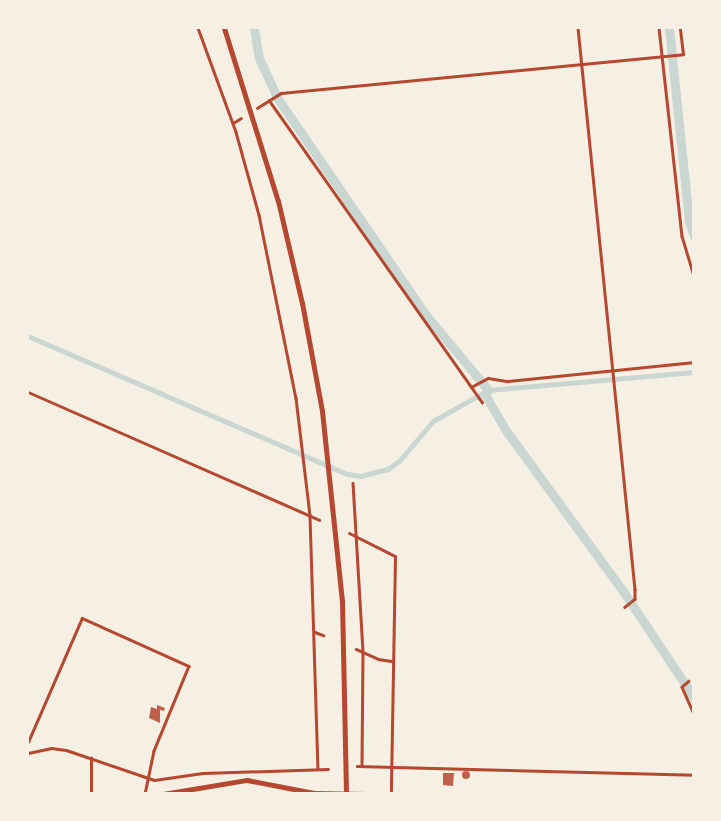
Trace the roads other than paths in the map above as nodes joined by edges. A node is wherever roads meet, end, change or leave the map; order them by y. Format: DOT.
graph roads {
  1 [pos="198,28"];
  2 [pos="224,28"];
  3 [pos="578,28"];
  4 [pos="659,28"];
  5 [pos="680,28"];
  6 [pos="664,56"];
  7 [pos="582,62"];
  8 [pos="271,99"];
  9 [pos="257,108"];
  10 [pos="241,118"];
  11 [pos="233,123"];
  12 [pos="694,276"];
  13 [pos="694,362"];
  14 [pos="612,372"];
  15 [pos="472,387"];
  16 [pos="28,392"];
  17 [pos="482,402"];
  18 [pos="353,483"];
  19 [pos="310,516"];
  20 [pos="319,520"];
  21 [pos="348,532"];
  22 [pos="357,536"];
  23 [pos="626,606"];
  24 [pos="315,632"];
  25 [pos="323,635"];
  26 [pos="356,649"];
  27 [pos="363,652"];
  28 [pos="393,661"];
  29 [pos="689,681"];
  30 [pos="694,714"];
  31 [pos="28,739"];
  32 [pos="28,753"];
  33 [pos="91,758"];
  34 [pos="357,766"];
  35 [pos="362,766"];
  36 [pos="391,767"];
  37 [pos="318,769"];
  38 [pos="328,769"];
  39 [pos="694,775"];
  40 [pos="147,779"];
  41 [pos="91,794"];
  42 [pos="145,794"];
  43 [pos="163,794"];
  44 [pos="346,794"];
  45 [pos="366,794"];
  46 [pos="391,794"];
  1 -- 11 [label="street"];
  2 -- 44 [label="highway"];
  3 -- 7 [label="street"];
  4 -- 6 [label="street"];
  5 -- 6 [label="street"];
  6 -- 7 [label="street"];
  6 -- 12 [label="street"];
  7 -- 8 [label="street"];
  7 -- 14 [label="street"];
  8 -- 9 [label="street"];
  8 -- 15 [label="street"];
  10 -- 11 [label="street"];
  11 -- 19 [label="street"];
  13 -- 14 [label="street"];
  14 -- 15 [label="street"];
  14 -- 23 [label="street"];
  15 -- 17 [label="street"];
  16 -- 19 [label="street"];
  18 -- 22 [label="street"];
  19 -- 20 [label="street"];
  19 -- 24 [label="street"];
  21 -- 22 [label="street"];
  22 -- 27 [label="street"];
  22 -- 28 [label="street"];
  24 -- 25 [label="street"];
  24 -- 37 [label="street"];
  26 -- 27 [label="street"];
  27 -- 28 [label="street"];
  27 -- 35 [label="street"];
  28 -- 36 [label="street"];
  29 -- 30 [label="street"];
  31 -- 40 [label="street"];
  32 -- 33 [label="street"];
  33 -- 40 [label="street"];
  33 -- 41 [label="street"];
  34 -- 35 [label="street"];
  35 -- 36 [label="street"];
  36 -- 39 [label="street"];
  36 -- 46 [label="street"];
  37 -- 38 [label="street"];
  37 -- 40 [label="street"];
  40 -- 42 [label="street"];
  43 -- 45 [label="main road"];
}
